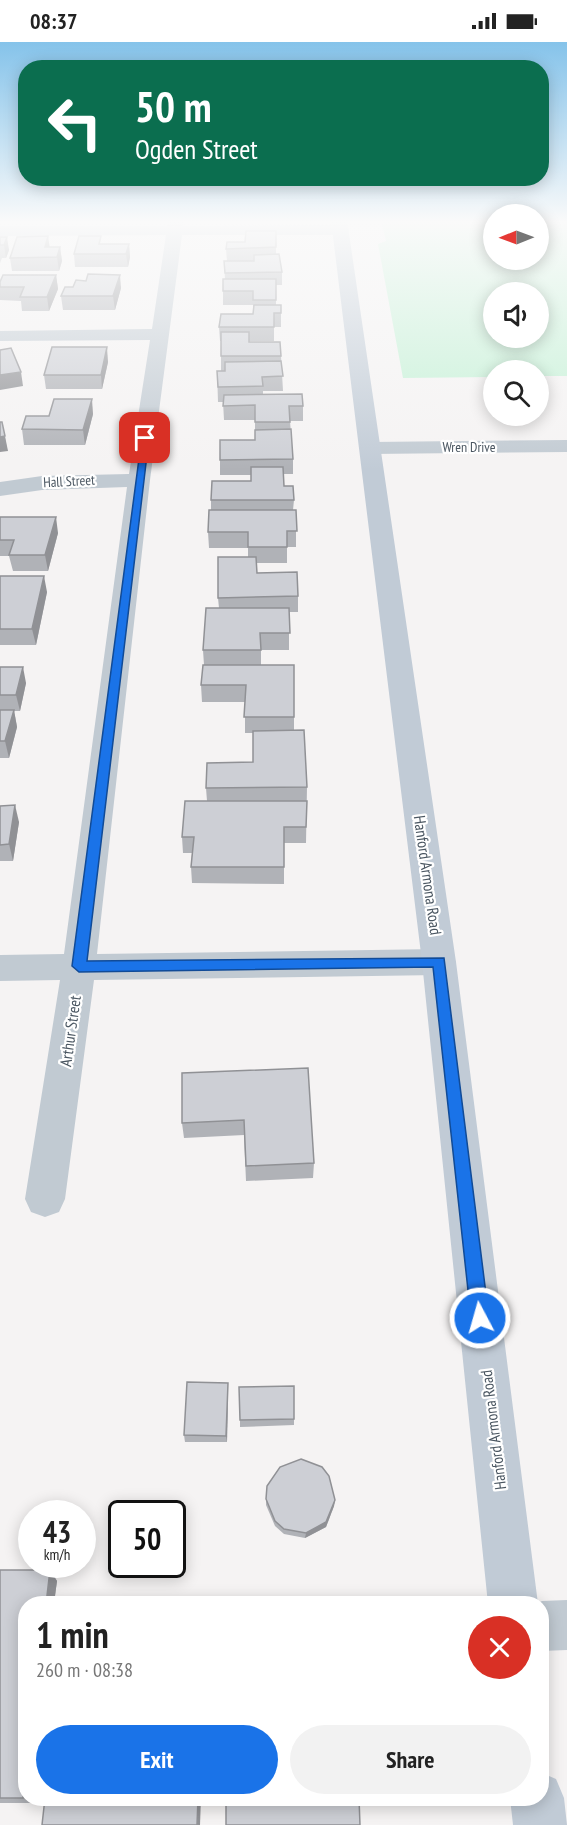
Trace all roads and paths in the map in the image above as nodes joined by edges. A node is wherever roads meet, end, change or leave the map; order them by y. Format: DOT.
graph roads {
  1 [pos="164,303"];
  2 [pos="351,303"];
  3 [pos="159,334"];
  4 [pos="0,336"];
  5 [pos="567,446"];
  6 [pos="371,448"];
  7 [pos="139,480"];
  8 [pos="0,489"];
  9 [pos="439,962"];
  10 [pos="79,966"];
  11 [pos="0,968"];
  12 [pos="45,1200"];
  13 [pos="512,1596"];
  14 [pos="567,1625"];
  15 [pos="549,1626"];
  16 [pos="538,1806"];
  17 [pos="541,1825"];
  1 -- 3 [label="street, Arthur Street"];
  2 -- 6 [label="main road, Hanford Armona Road"];
  3 -- 4 [label="street"];
  3 -- 7 [label="street, Arthur Street"];
  5 -- 6 [label="street, Wren Drive"];
  6 -- 9 [label="main road, Hanford Armona Road"];
  7 -- 8 [label="street, Hall Street"];
  7 -- 10 [label="street, Arthur Street"];
  9 -- 10 [label="street"];
  9 -- 13 [label="main road, Hanford Armona Road"];
  10 -- 11 [label="street"];
  10 -- 12 [label="street, Arthur Street"];
  14 -- 15 [label="street"];
  16 -- 17 [label="main road"];
}
